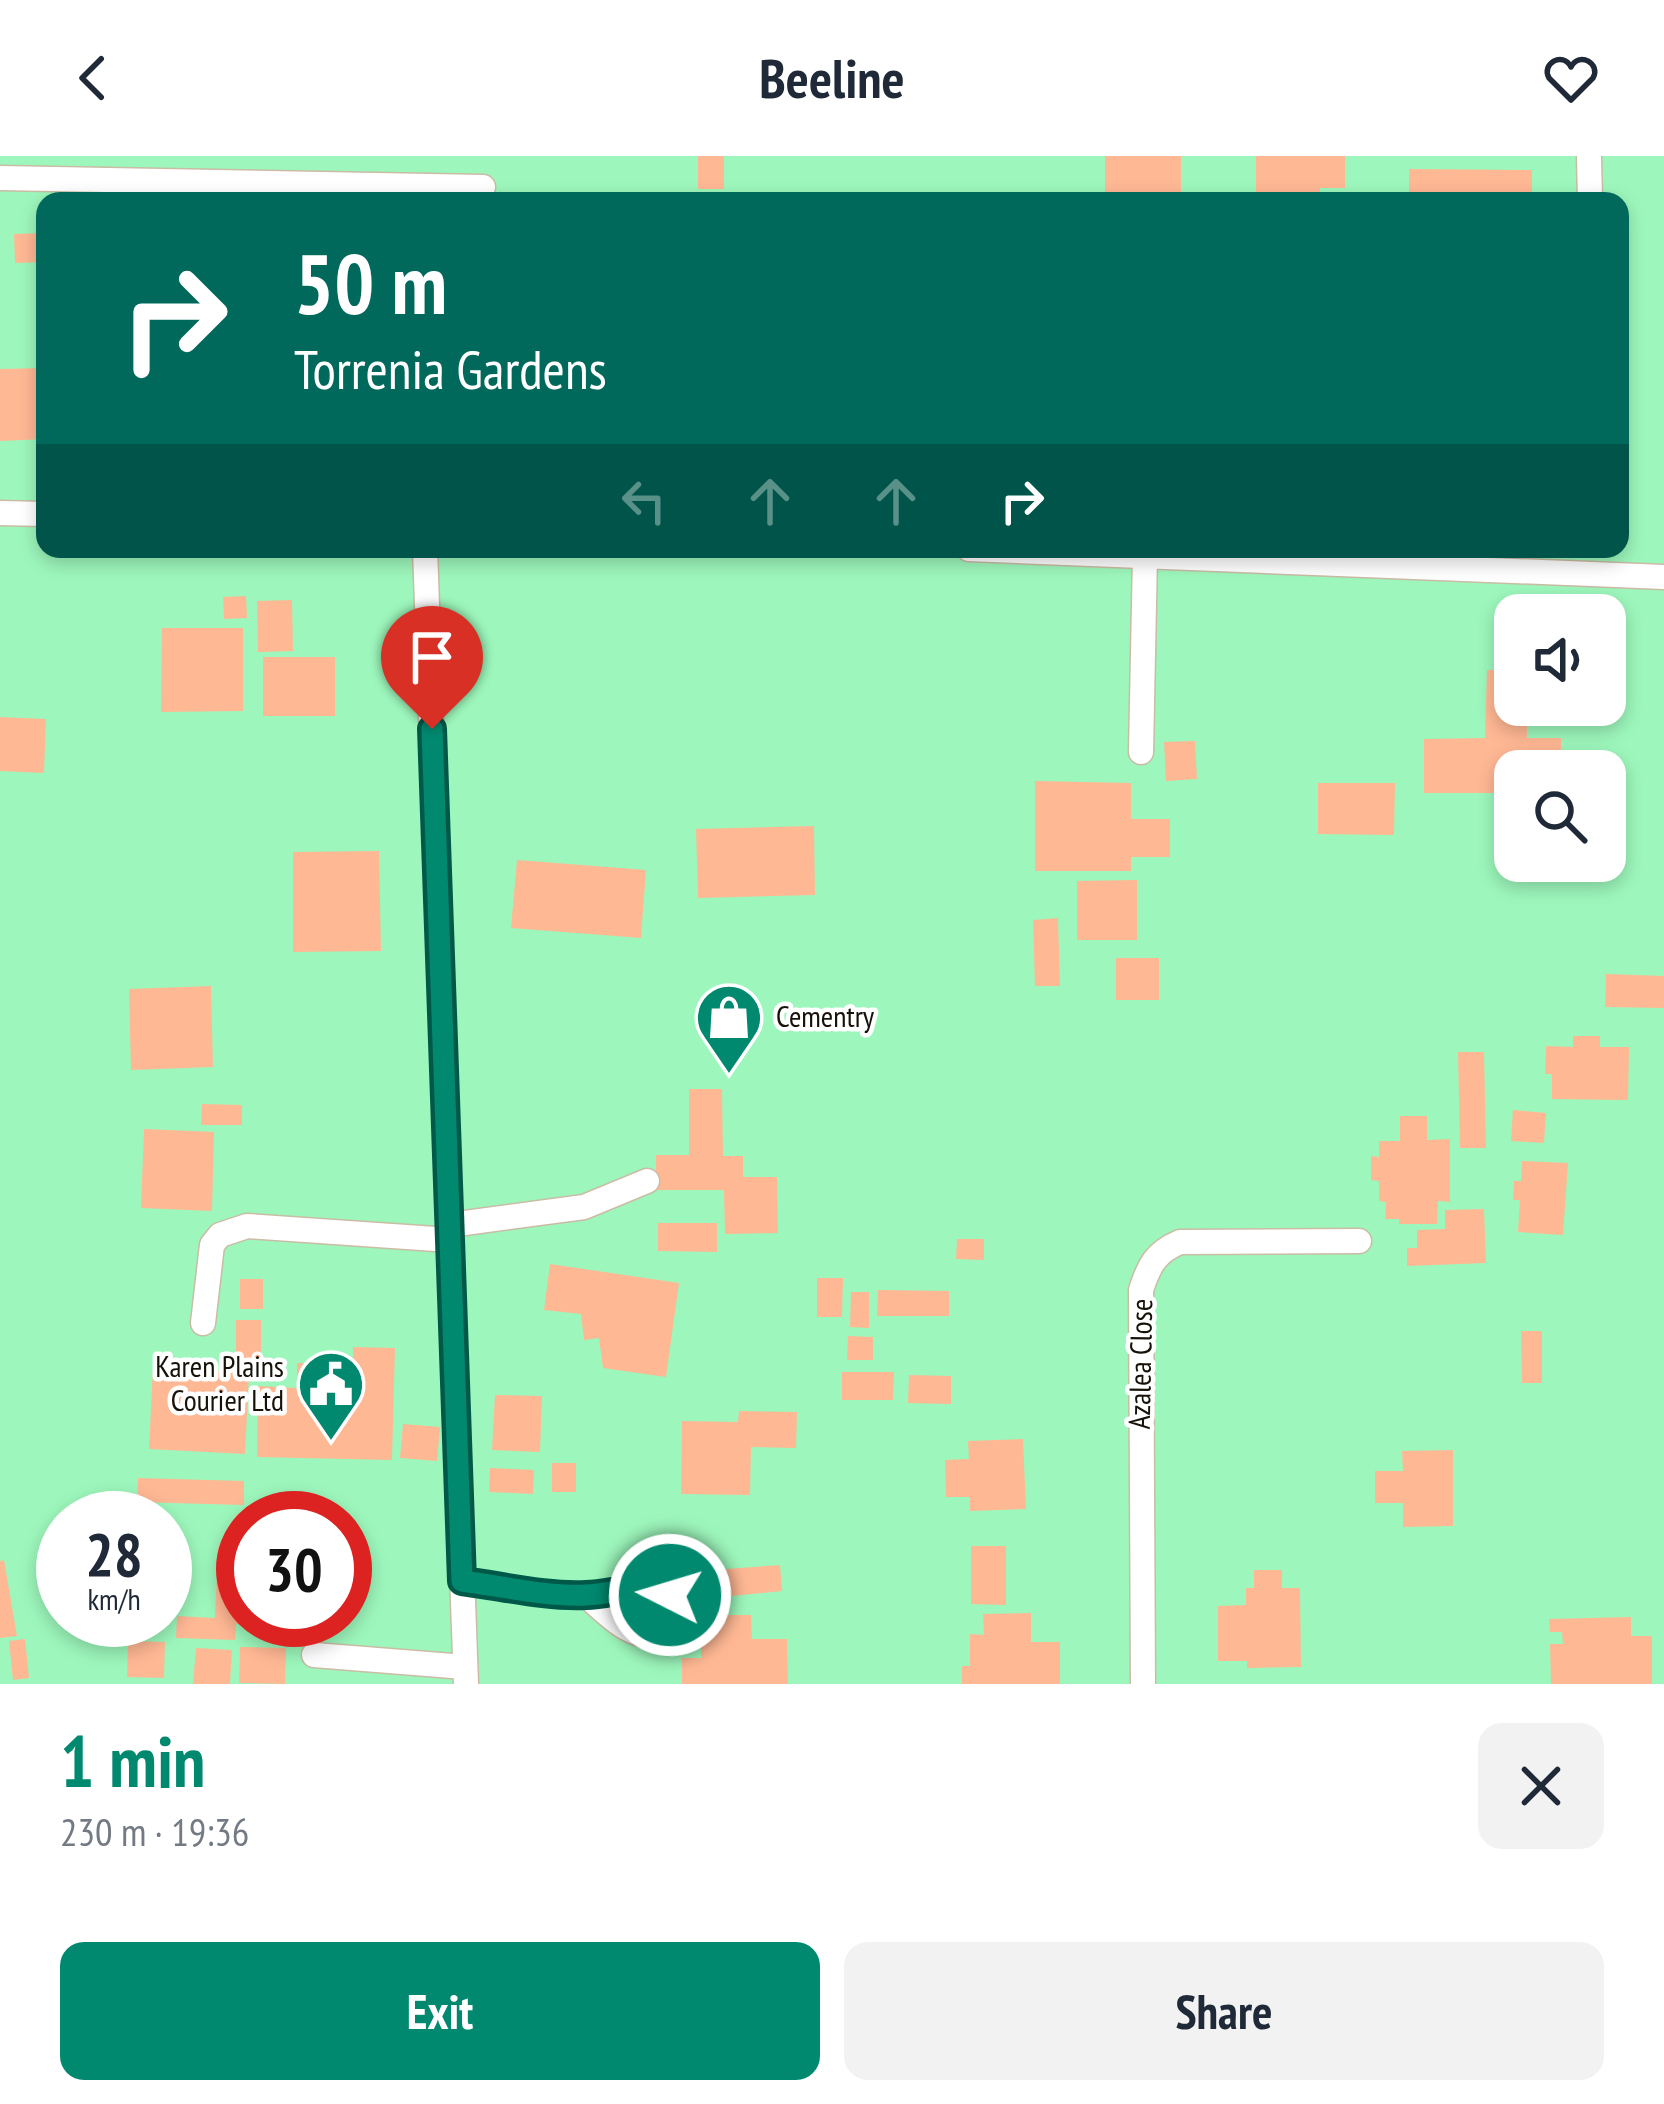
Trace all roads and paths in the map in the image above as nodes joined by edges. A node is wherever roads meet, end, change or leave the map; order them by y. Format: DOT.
graph roads {
  1 [pos="1589,156"];
  2 [pos="0,178"];
  3 [pos="483,187"];
  4 [pos="1590,192"];
  5 [pos="0,513"];
  6 [pos="36,514"];
  7 [pos="425,558"];
  8 [pos="1144,558"];
  9 [pos="1370,558"];
  10 [pos="1596,561"];
  11 [pos="1664,577"];
  12 [pos="1141,752"];
  13 [pos="646,1181"];
  14 [pos="450,1232"];
  15 [pos="1359,1241"];
  16 [pos="203,1323"];
  17 [pos="462,1581"];
  18 [pos="586,1595"];
  19 [pos="314,1655"];
  20 [pos="466,1676"];
  21 [pos="1143,1684"];
  1 -- 4 [label="street"];
  2 -- 3 [label="street"];
  5 -- 6 [label="street"];
  7 -- 14 [label="street"];
  8 -- 12 [label="street"];
  9 -- 10 [label="street"];
  10 -- 11 [label="street"];
  13 -- 14 [label="street"];
  14 -- 16 [label="street"];
  14 -- 17 [label="street"];
  15 -- 21 [label="street, Azalea Close"];
  17 -- 18 [label="street"];
  17 -- 20 [label="street"];
  19 -- 20 [label="street"];
}
